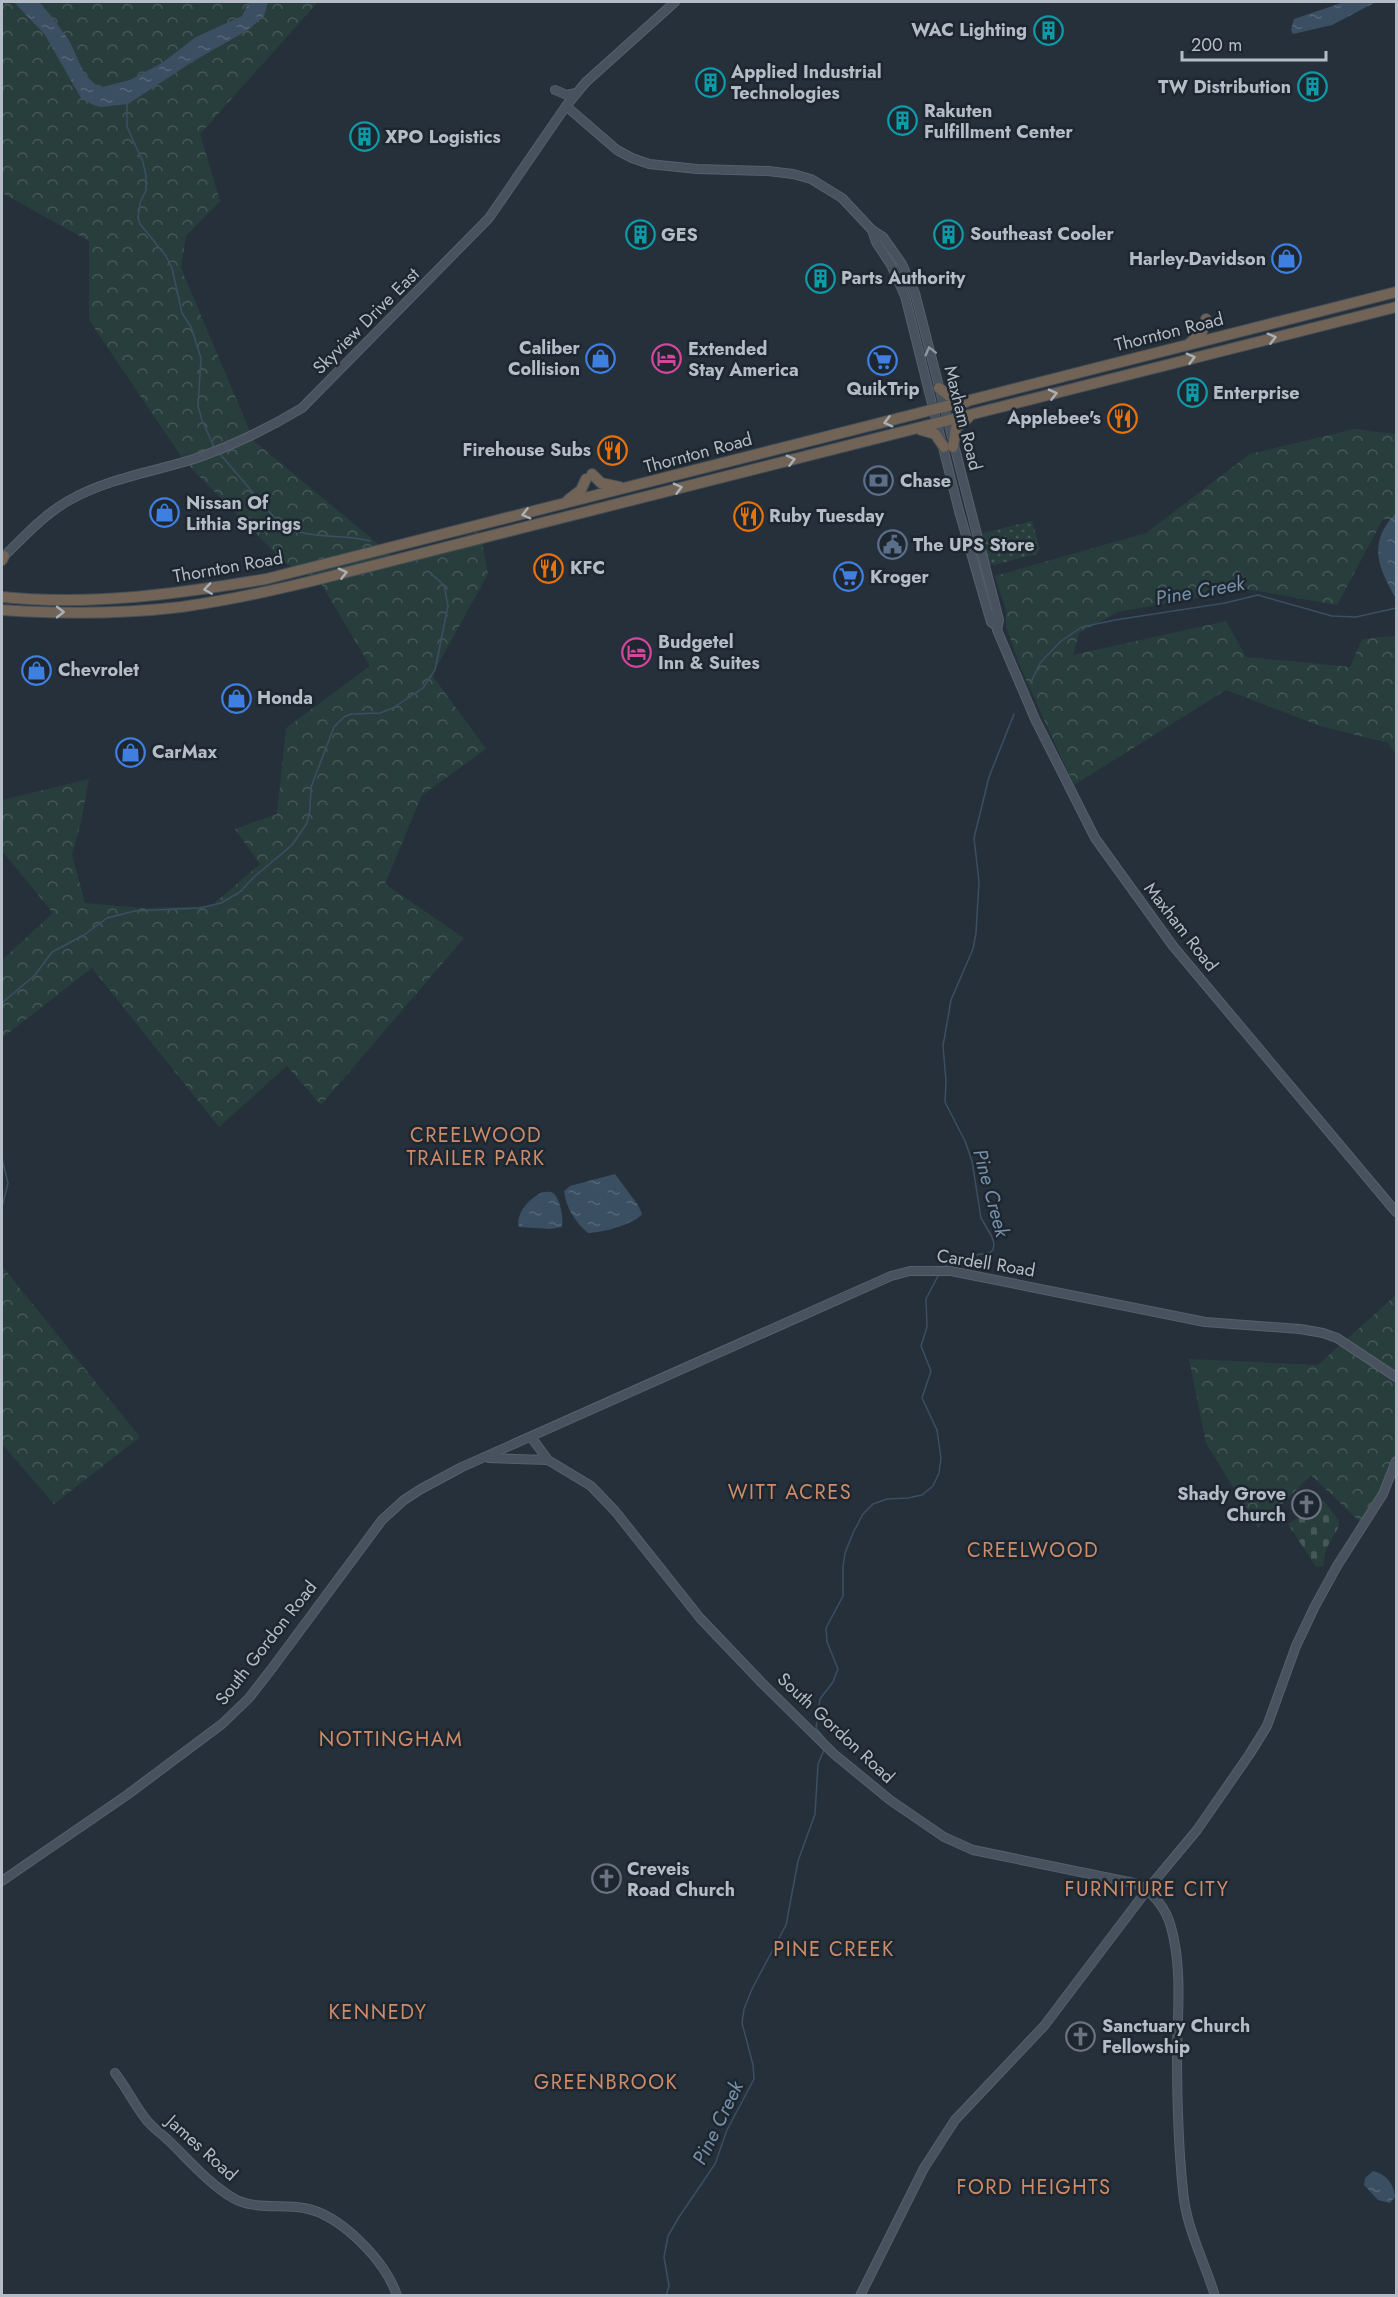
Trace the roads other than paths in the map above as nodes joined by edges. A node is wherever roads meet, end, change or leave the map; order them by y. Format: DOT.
graph roads {
  1 [pos="675,2"];
  2 [pos="555,90"];
  3 [pos="576,93"];
  4 [pos="566,106"];
  5 [pos="872,230"];
  6 [pos="1396,292"];
  7 [pos="1396,307"];
  8 [pos="1206,319"];
  9 [pos="1188,346"];
  10 [pos="939,388"];
  11 [pos="966,402"];
  12 [pos="940,409"];
  13 [pos="976,413"];
  14 [pos="943,422"];
  15 [pos="914,429"];
  16 [pos="949,447"];
  17 [pos="632,487"];
  18 [pos="560,505"];
  19 [pos="959,513"];
  20 [pos="982,557"];
  21 [pos="2,558"];
  22 [pos="4,596"];
  23 [pos="2,610"];
  24 [pos="996,626"];
  25 [pos="1396,1212"];
  26 [pos="1396,1377"];
  27 [pos="531,1437"];
  28 [pos="486,1458"];
  29 [pos="548,1460"];
  30 [pos="1396,1461"];
  31 [pos="2,1881"];
  32 [pos="1147,1890"];
  33 [pos="115,2073"];
  34 [pos="397,2295"];
  35 [pos="860,2295"];
  36 [pos="1215,2295"];
  1 -- 3 [label="street, Skyview Drive East"];
  2 -- 3 [label="street"];
  3 -- 4 [label="street, Skyview Drive East"];
  4 -- 5 [label="street, Maxham Road"];
  4 -- 21 [label="street, Skyview Drive East"];
  10 -- 5 [label="street, Maxham Road, one-way"];
  5 -- 12 [label="street, Maxham Road"];
  6 -- 9 [label="highway, Thornton Road"];
  13 -- 7 [label="highway, Thornton Road, one-way"];
  8 -- 9 [label="highway"];
  9 -- 11 [label="highway, Thornton Road"];
  10 -- 11 [label="highway"];
  10 -- 12 [label="street, Maxham Road"];
  11 -- 12 [label="highway, Thornton Road"];
  12 -- 14 [label="street, Maxham Road"];
  12 -- 17 [label="highway, Thornton Road, one-way"];
  13 -- 14 [label="highway, Thornton Road"];
  13 -- 16 [label="highway"];
  14 -- 15 [label="highway, Thornton Road"];
  14 -- 16 [label="street, Maxham Road"];
  15 -- 16 [label="highway"];
  23 -- 15 [label="highway, Thornton Road, one-way"];
  16 -- 19 [label="street, Maxham Road"];
  16 -- 20 [label="street, Maxham Road"];
  17 -- 18 [label="highway, Thornton Road"];
  17 -- 18 [label="highway"];
  18 -- 22 [label="highway, Thornton Road, one-way"];
  19 -- 20 [label="street"];
  19 -- 24 [label="street, Maxham Road"];
  20 -- 24 [label="street, Maxham Road"];
  24 -- 25 [label="street, Maxham Road"];
  26 -- 27 [label="street, Cardell Road"];
  27 -- 28 [label="street, Cardell Road"];
  27 -- 29 [label="street, South Gordon Road"];
  28 -- 29 [label="street"];
  28 -- 31 [label="street, South Gordon Road"];
  29 -- 32 [label="street, South Gordon Road"];
  30 -- 32 [label="street"];
  32 -- 35 [label="street"];
  32 -- 36 [label="street"];
  33 -- 34 [label="street, James Road"];
}
